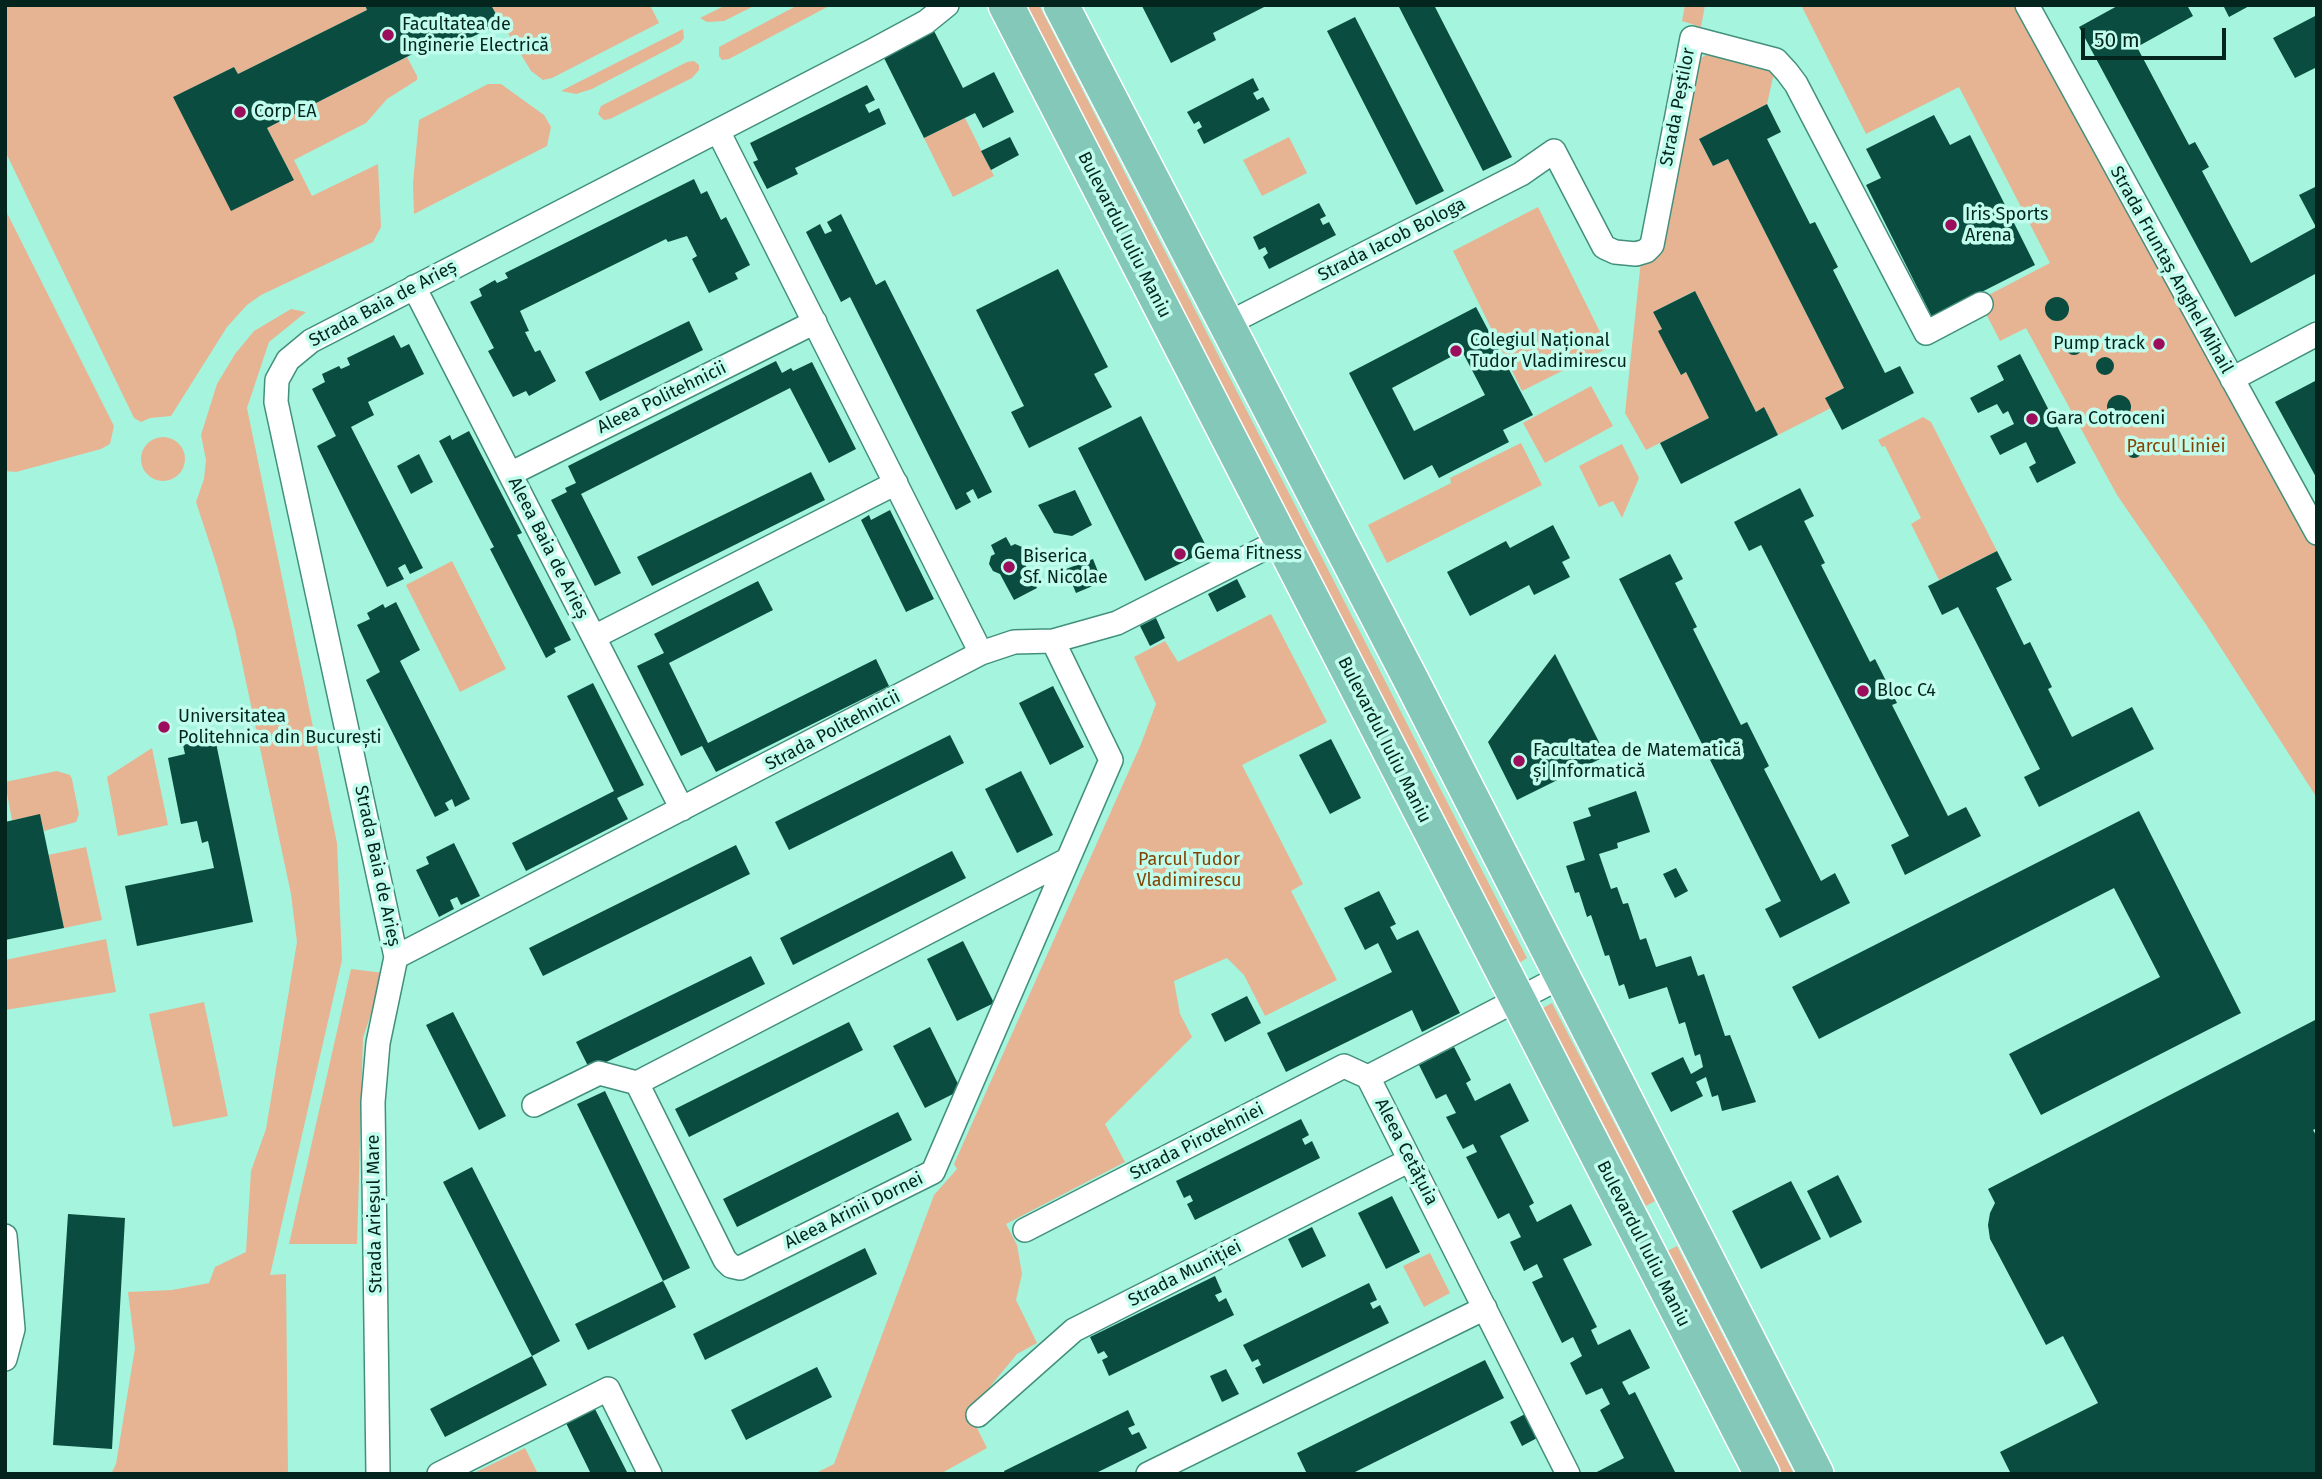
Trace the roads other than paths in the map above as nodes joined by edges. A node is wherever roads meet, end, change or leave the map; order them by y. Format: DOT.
graph roads {
  1 [pos="947,5"];
  2 [pos="1006,5"];
  3 [pos="1061,5"];
  4 [pos="2027,5"];
  5 [pos="718,131"];
  6 [pos="1554,151"];
  7 [pos="414,287"];
  8 [pos="1981,304"];
  9 [pos="814,322"];
  10 [pos="1227,324"];
  11 [pos="2317,334"];
  12 [pos="2232,379"];
  13 [pos="510,474"];
  14 [pos="896,483"];
  15 [pos="2317,533"];
  16 [pos="1281,540"];
  17 [pos="594,637"];
  18 [pos="1053,641"];
  19 [pos="981,653"];
  20 [pos="682,809"];
  21 [pos="1067,860"];
  22 [pos="397,957"];
  23 [pos="1561,977"];
  24 [pos="1518,999"];
  25 [pos="1368,1077"];
  26 [pos="637,1083"];
  27 [pos="534,1105"];
  28 [pos="1410,1160"];
  29 [pos="1026,1230"];
  30 [pos="5,1237"];
  31 [pos="1485,1308"];
  32 [pos="5,1359"];
  33 [pos="978,1415"];
  34 [pos="379,1474"];
  35 [pos="439,1474"];
  36 [pos="650,1474"];
  37 [pos="1148,1474"];
  38 [pos="1568,1474"];
  39 [pos="1762,1474"];
  40 [pos="1816,1474"];
  1 -- 5 [label="street, Strada Baia de Arieș"];
  2 -- 16 [label="main road, Bulevardul Iuliu Maniu"];
  3 -- 10 [label="main road"];
  4 -- 12 [label="street, Strada Fruntaș Anghel Mihail"];
  5 -- 7 [label="street, Strada Baia de Arieș"];
  5 -- 9 [label="street"];
  6 -- 8 [label="street, Strada Peștilor"];
  6 -- 10 [label="street, Strada Iacob Bologa"];
  7 -- 13 [label="street, Aleea Baia de Arieș"];
  7 -- 22 [label="street, Strada Baia de Arieș"];
  9 -- 13 [label="street, Aleea Politehnicii"];
  9 -- 14 [label="street"];
  10 -- 23 [label="main road"];
  11 -- 12 [label="street"];
  12 -- 15 [label="street, Strada Fruntaș Anghel Mihail"];
  13 -- 17 [label="street, Aleea Baia de Arieș"];
  14 -- 17 [label="street"];
  14 -- 19 [label="street"];
  16 -- 18 [label="street, Strada Politehnicii"];
  16 -- 24 [label="main road, Bulevardul Iuliu Maniu"];
  17 -- 20 [label="street, Aleea Baia de Arieș"];
  18 -- 19 [label="street, Strada Politehnicii"];
  18 -- 21 [label="street, Aleea Arinii Dornei"];
  19 -- 20 [label="street, Strada Politehnicii"];
  20 -- 22 [label="street, Strada Politehnicii"];
  21 -- 26 [label="street"];
  21 -- 26 [label="street, Aleea Arinii Dornei"];
  22 -- 34 [label="street, Strada Arieșul Mare"];
  23 -- 24 [label="street, Aleea Cetățuia"];
  23 -- 40 [label="main road"];
  24 -- 25 [label="street, Aleea Cetățuia"];
  24 -- 39 [label="main road, Bulevardul Iuliu Maniu"];
  25 -- 28 [label="street, Aleea Cetățuia"];
  25 -- 29 [label="street, Strada Pirotehniei"];
  26 -- 27 [label="street"];
  28 -- 31 [label="street, Aleea Cetățuia"];
  28 -- 33 [label="street, Strada Muniției"];
  30 -- 32 [label="street"];
  31 -- 37 [label="street"];
  31 -- 38 [label="street, Aleea Cetățuia"];
  35 -- 36 [label="street"];
}
